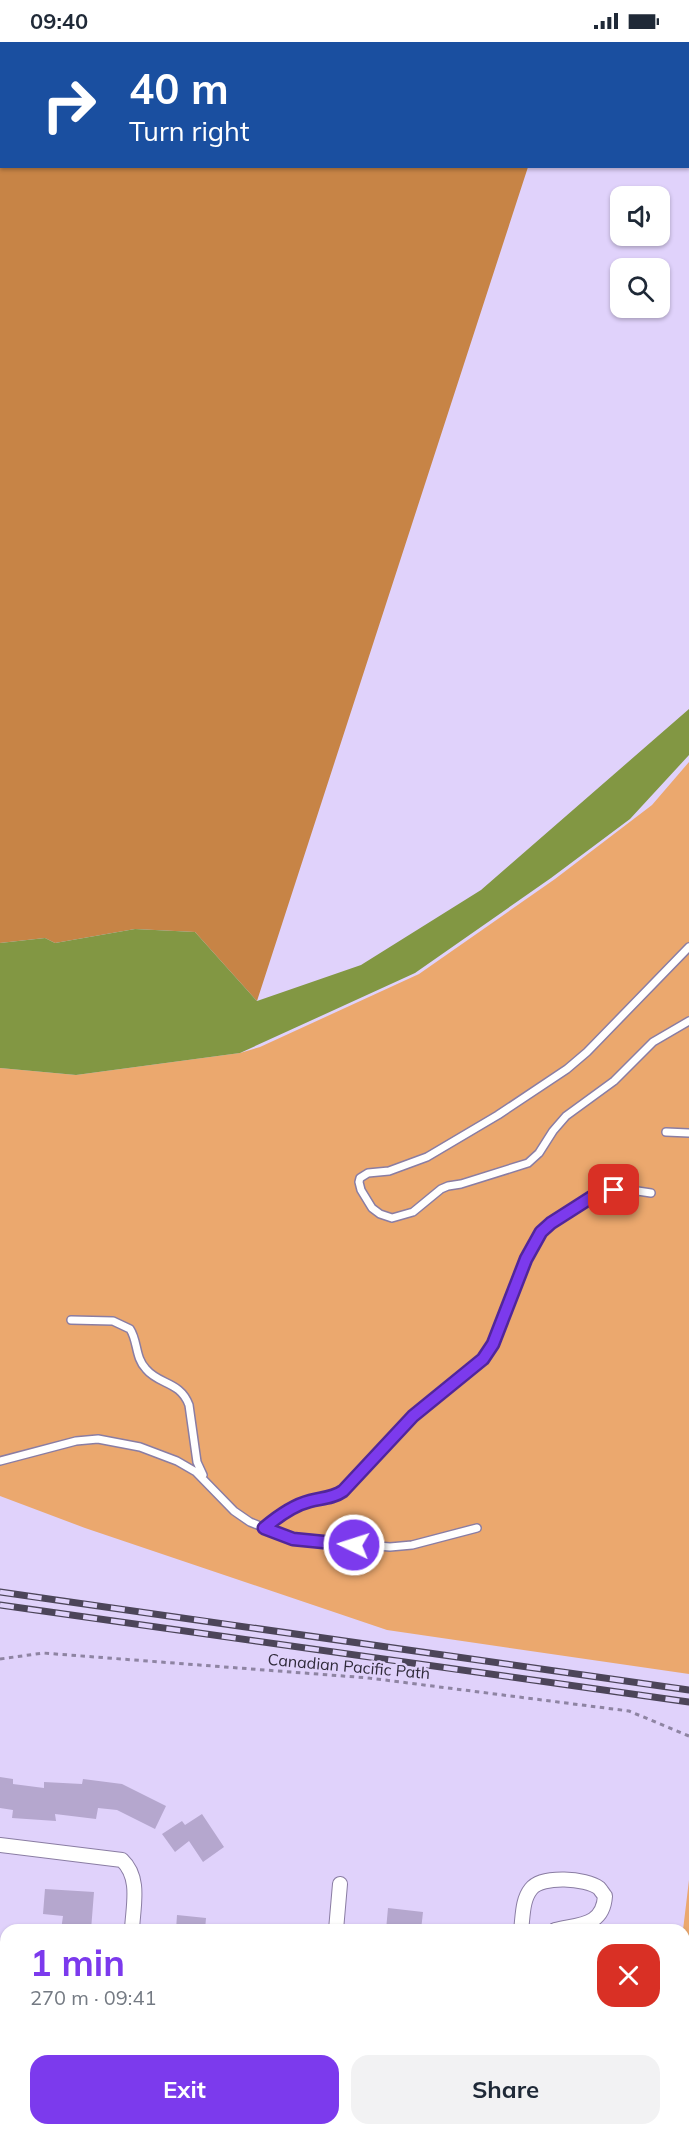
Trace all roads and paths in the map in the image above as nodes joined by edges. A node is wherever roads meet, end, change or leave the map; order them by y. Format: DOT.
graph roads {
  1 [pos="689,947"];
  2 [pos="689,1021"];
  3 [pos="666,1131"];
  4 [pos="689,1133"];
  5 [pos="651,1193"];
  6 [pos="72,1320"];
  7 [pos="0,1461"];
  8 [pos="211,1487"];
  9 [pos="264,1528"];
  10 [pos="477,1528"];
  11 [pos="0,1659"];
  12 [pos="689,1736"];
  13 [pos="0,1845"];
  14 [pos="340,1884"];
  15 [pos="132,1924"];
  16 [pos="337,1924"];
  17 [pos="522,1924"];
  18 [pos="582,1924"];
  1 -- 2 [label="lane"];
  3 -- 4 [label="lane"];
  5 -- 9 [label="lane"];
  6 -- 8 [label="lane"];
  7 -- 8 [label="lane"];
  8 -- 9 [label="lane"];
  9 -- 10 [label="lane"];
  11 -- 12 [label="path, Canadian Pacific Path"];
  13 -- 15 [label="street"];
  14 -- 16 [label="street"];
  17 -- 18 [label="street"];
}
